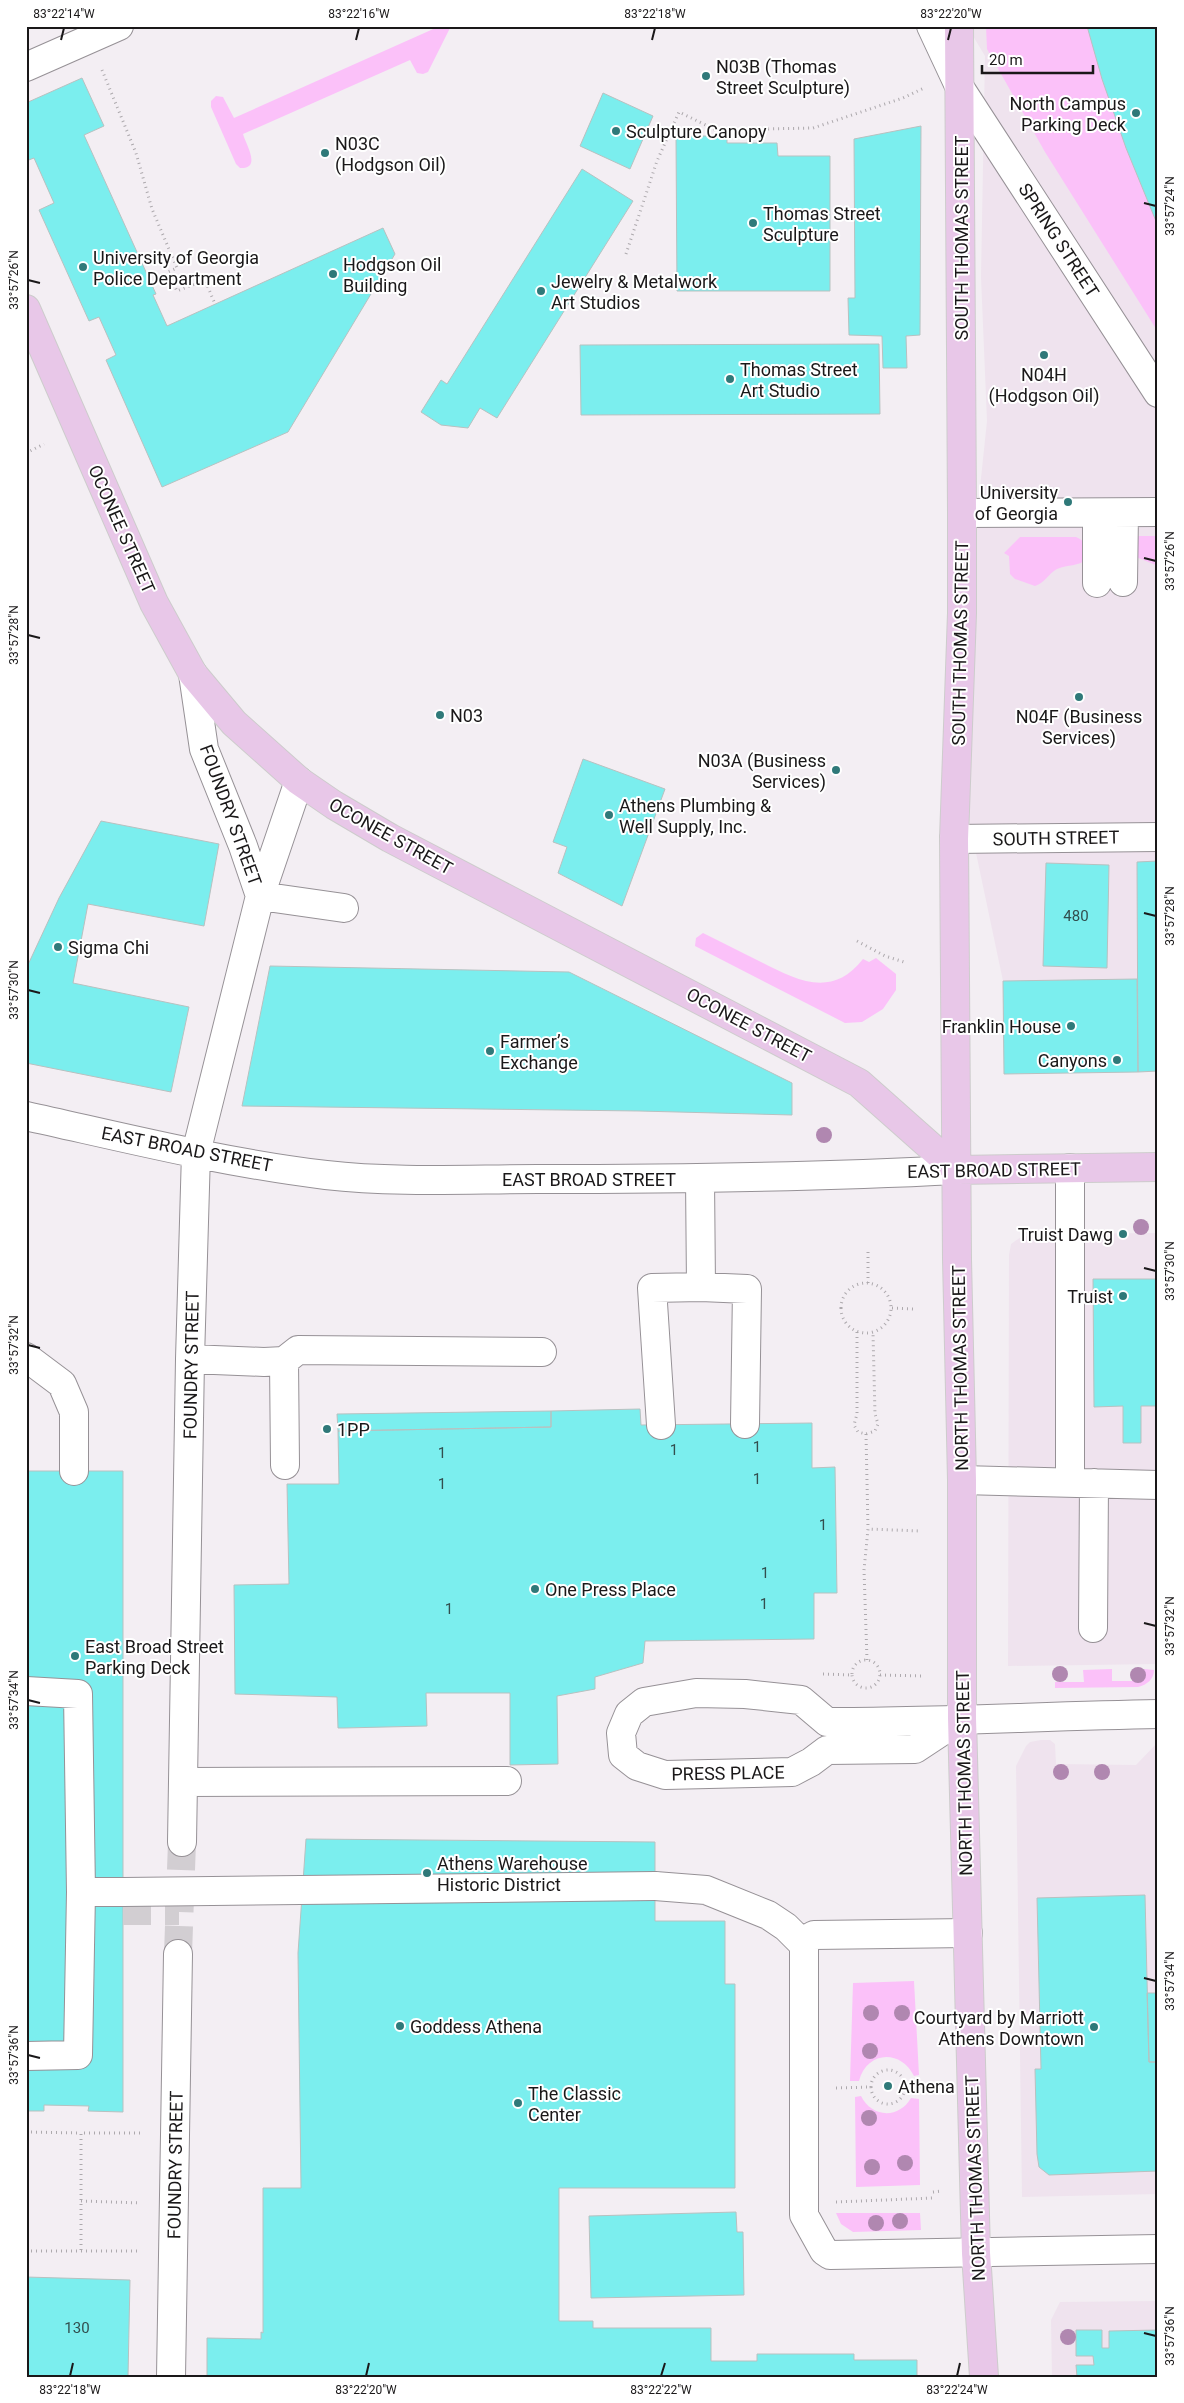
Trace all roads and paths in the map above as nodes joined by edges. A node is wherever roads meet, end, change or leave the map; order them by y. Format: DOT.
graph roads {
  1 [pos="119,26"];
  2 [pos="931,26"];
  3 [pos="959,26"];
  4 [pos="87,40"];
  5 [pos="26,67"];
  6 [pos="927,87"];
  7 [pos="960,88"];
  8 [pos="626,254"];
  9 [pos="215,304"];
  10 [pos="26,309"];
  11 [pos="1158,393"];
  12 [pos="44,444"];
  13 [pos="26,453"];
  14 [pos="1158,512"];
  15 [pos="962,513"];
  16 [pos="1111,513"];
  17 [pos="1110,583"];
  18 [pos="193,674"];
  19 [pos="299,780"];
  20 [pos="1158,836"];
  21 [pos="954,839"];
  22 [pos="260,896"];
  23 [pos="344,908"];
  24 [pos="857,941"];
  25 [pos="904,962"];
  26 [pos="26,1116"];
  27 [pos="196,1153"];
  28 [pos="1158,1167"];
  29 [pos="1070,1168"];
  30 [pos="957,1170"];
  31 [pos="700,1178"];
  32 [pos="868,1250"];
  33 [pos="868,1283"];
  34 [pos="701,1287"];
  35 [pos="892,1308"];
  36 [pos="913,1309"];
  37 [pos="857,1332"];
  38 [pos="873,1333"];
  39 [pos="542,1352"];
  40 [pos="26,1357"];
  41 [pos="190,1359"];
  42 [pos="284,1361"];
  43 [pos="746,1424"];
  44 [pos="660,1425"];
  45 [pos="866,1434"];
  46 [pos="285,1465"];
  47 [pos="74,1471"];
  48 [pos="962,1480"];
  49 [pos="1082,1482"];
  50 [pos="1158,1485"];
  51 [pos="868,1529"];
  52 [pos="920,1531"];
  53 [pos="1093,1628"];
  54 [pos="867,1660"];
  55 [pos="817,1674"];
  56 [pos="852,1675"];
  57 [pos="880,1675"];
  58 [pos="922,1676"];
  59 [pos="26,1691"];
  60 [pos="1158,1714"];
  61 [pos="962,1718"];
  62 [pos="827,1722"];
  63 [pos="826,1750"];
  64 [pos="507,1781"];
  65 [pos="184,1782"];
  66 [pos="182,1842"];
  67 [pos="81,1892"];
  68 [pos="968,1933"];
  69 [pos="804,1945"];
  70 [pos="178,1954"];
  71 [pos="26,2056"];
  72 [pos="929,2086"];
  73 [pos="870,2087"];
  74 [pos="905,2087"];
  75 [pos="836,2088"];
  76 [pos="26,2132"];
  77 [pos="81,2133"];
  78 [pos="141,2133"];
  79 [pos="933,2198"];
  80 [pos="81,2201"];
  81 [pos="835,2202"];
  82 [pos="146,2203"];
  83 [pos="1158,2249"];
  84 [pos="81,2250"];
  85 [pos="130,2250"];
  86 [pos="26,2251"];
  87 [pos="976,2253"];
  88 [pos="171,2377"];
  89 [pos="984,2377"];
  1 -- 4 [label="street"];
  2 -- 7 [label="street, SPRING STREET"];
  3 -- 7 [label="main road, SOUTH THOMAS STREET"];
  4 -- 5 [label="street"];
  4 -- 9 [label="path"];
  6 -- 8 [label="path"];
  7 -- 11 [label="street, SPRING STREET"];
  7 -- 15 [label="main road, SOUTH THOMAS STREET"];
  10 -- 18 [label="main road, OCONEE STREET"];
  12 -- 13 [label="path"];
  14 -- 16 [label="street"];
  15 -- 16 [label="street"];
  15 -- 21 [label="main road, SOUTH THOMAS STREET"];
  16 -- 17 [label="street"];
  18 -- 19 [label="main road, OCONEE STREET"];
  18 -- 22 [label="street, FOUNDRY STREET"];
  19 -- 22 [label="street, FOUNDRY STREET"];
  19 -- 30 [label="main road, OCONEE STREET"];
  20 -- 21 [label="street, SOUTH STREET"];
  21 -- 30 [label="main road, SOUTH THOMAS STREET"];
  22 -- 23 [label="street"];
  22 -- 27 [label="street, FOUNDRY STREET"];
  24 -- 25 [label="path"];
  26 -- 27 [label="street, EAST BROAD STREET"];
  27 -- 31 [label="street, EAST BROAD STREET"];
  27 -- 41 [label="street, FOUNDRY STREET"];
  28 -- 29 [label="main road, EAST BROAD STREET"];
  29 -- 30 [label="main road, EAST BROAD STREET"];
  29 -- 49 [label="street"];
  30 -- 31 [label="street, EAST BROAD STREET"];
  30 -- 48 [label="main road, NORTH THOMAS STREET"];
  31 -- 34 [label="street"];
  32 -- 33 [label="path"];
  33 -- 35 [label="path"];
  33 -- 37 [label="path"];
  34 -- 43 [label="street"];
  34 -- 44 [label="street"];
  35 -- 36 [label="path"];
  35 -- 38 [label="path"];
  37 -- 38 [label="path"];
  37 -- 45 [label="path"];
  38 -- 45 [label="path"];
  39 -- 42 [label="street"];
  40 -- 47 [label="street"];
  41 -- 42 [label="street"];
  41 -- 65 [label="street, FOUNDRY STREET"];
  42 -- 46 [label="street"];
  45 -- 51 [label="path"];
  48 -- 49 [label="street"];
  48 -- 61 [label="main road, NORTH THOMAS STREET"];
  49 -- 50 [label="street"];
  49 -- 53 [label="street"];
  51 -- 52 [label="path"];
  51 -- 54 [label="path"];
  54 -- 56 [label="path"];
  54 -- 57 [label="path"];
  55 -- 56 [label="path"];
  56 -- 57 [label="path"];
  57 -- 58 [label="path"];
  59 -- 67 [label="street"];
  60 -- 61 [label="street"];
  61 -- 62 [label="street"];
  61 -- 63 [label="street"];
  61 -- 68 [label="main road, NORTH THOMAS STREET"];
  62 -- 63 [label="street"];
  62 -- 63 [label="street, PRESS PLACE"];
  64 -- 65 [label="street"];
  65 -- 66 [label="street, FOUNDRY STREET"];
  67 -- 69 [label="street, bridge"];
  67 -- 71 [label="street"];
  68 -- 69 [label="street"];
  68 -- 87 [label="main road, NORTH THOMAS STREET"];
  69 -- 87 [label="street"];
  70 -- 88 [label="street, FOUNDRY STREET"];
  72 -- 74 [label="path"];
  73 -- 74 [label="path"];
  73 -- 74 [label="path"];
  73 -- 75 [label="path"];
  76 -- 77 [label="path"];
  77 -- 78 [label="path"];
  77 -- 80 [label="path"];
  79 -- 81 [label="path"];
  80 -- 82 [label="path"];
  80 -- 84 [label="path"];
  83 -- 87 [label="street"];
  84 -- 85 [label="path"];
  84 -- 86 [label="path"];
  87 -- 89 [label="main road, NORTH THOMAS STREET"];
}
